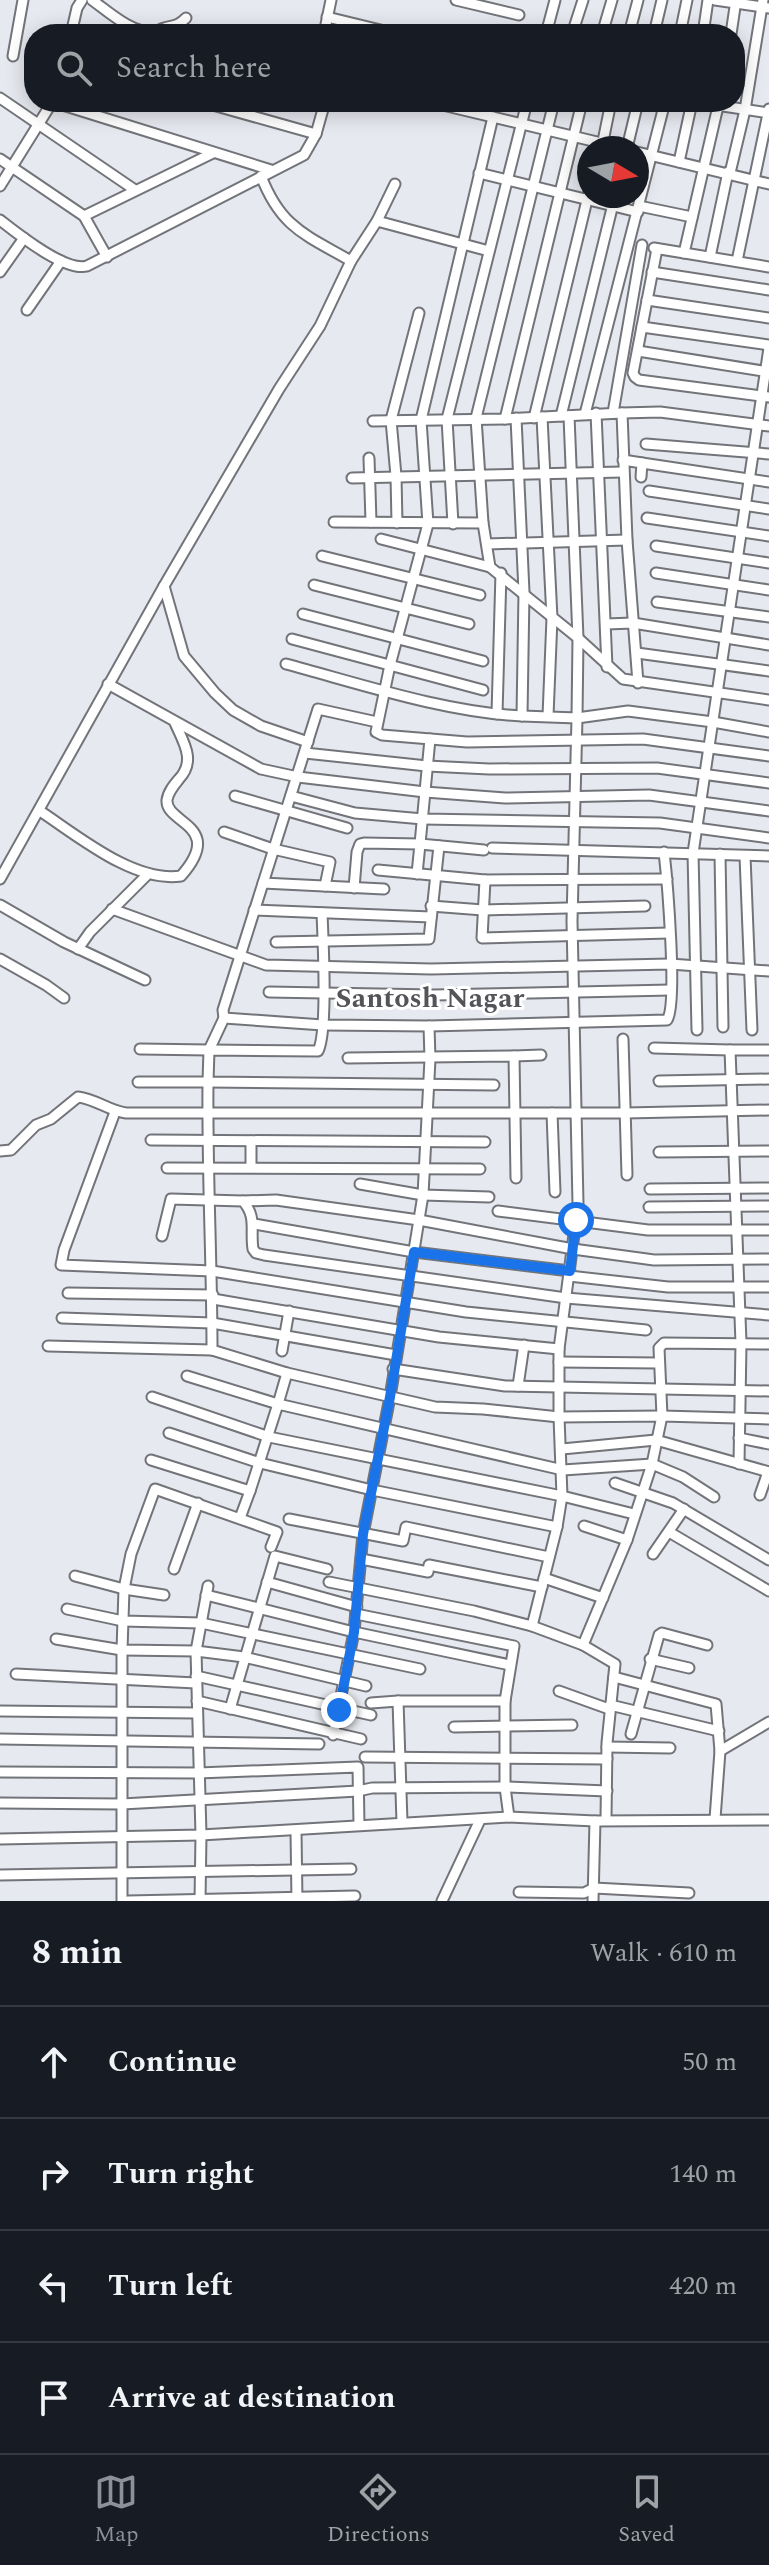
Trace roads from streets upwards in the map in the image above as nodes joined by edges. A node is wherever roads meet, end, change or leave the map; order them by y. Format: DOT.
graph roads {
  1 [pos="23,0"];
  2 [pos="82,0"];
  3 [pos="331,0"];
  4 [pos="456,0"];
  5 [pos="555,0"];
  6 [pos="583,0"];
  7 [pos="612,0"];
  8 [pos="638,0"];
  9 [pos="662,0"];
  10 [pos="687,0"];
  11 [pos="708,0"];
  12 [pos="715,0"];
  13 [pos="99,2"];
  14 [pos="736,2"];
  15 [pos="765,5"];
  16 [pos="519,15"];
  17 [pos="327,17"];
  18 [pos="186,18"];
  19 [pos="73,24"];
  20 [pos="127,24"];
  21 [pos="179,24"];
  22 [pos="326,24"];
  23 [pos="356,24"];
  24 [pos="549,24"];
  25 [pos="575,24"];
  26 [pos="605,24"];
  27 [pos="632,24"];
  28 [pos="656,24"];
  29 [pos="682,24"];
  30 [pos="704,24"];
  31 [pos="733,24"];
  32 [pos="13,56"];
  33 [pos="0,98"];
  34 [pos="745,110"];
  35 [pos="46,112"];
  36 [pos="84,112"];
  37 [pos="251,112"];
  38 [pos="322,112"];
  39 [pos="472,112"];
  40 [pos="524,112"];
  41 [pos="551,112"];
  42 [pos="579,112"];
  43 [pos="609,112"];
  44 [pos="635,112"];
  45 [pos="663,112"];
  46 [pos="692,112"];
  47 [pos="717,112"];
  48 [pos="744,112"];
  49 [pos="769,112"];
  50 [pos="493,117"];
  51 [pos="521,123"];
  52 [pos="39,125"];
  53 [pos="547,129"];
  54 [pos="316,134"];
  55 [pos="573,136"];
  56 [pos="604,136"];
  57 [pos="628,136"];
  58 [pos="577,137"];
  59 [pos="213,153"];
  60 [pos="649,154"];
  61 [pos="652,155"];
  62 [pos="0,159"];
  63 [pos="679,162"];
  64 [pos="704,166"];
  65 [pos="13,168"];
  66 [pos="271,170"];
  67 [pos="729,172"];
  68 [pos="479,173"];
  69 [pos="261,176"];
  70 [pos="507,180"];
  71 [pos="754,180"];
  72 [pos="395,184"];
  73 [pos="769,184"];
  74 [pos="0,186"];
  75 [pos="534,186"];
  76 [pos="135,190"];
  77 [pos="559,192"];
  78 [pos="577,194"];
  79 [pos="585,208"];
  80 [pos="612,208"];
  81 [pos="635,208"];
  82 [pos="638,209"];
  83 [pos="84,216"];
  84 [pos="692,217"];
  85 [pos="0,220"];
  86 [pos="377,221"];
  87 [pos="24,238"];
  88 [pos="630,242"];
  89 [pos="463,244"];
  90 [pos="642,245"];
  91 [pos="657,249"];
  92 [pos="489,251"];
  93 [pos="684,253"];
  94 [pos="107,257"];
  95 [pos="710,257"];
  96 [pos="61,261"];
  97 [pos="351,261"];
  98 [pos="737,261"];
  99 [pos="769,267"];
  100 [pos="0,272"];
  101 [pos="652,272"];
  102 [pos="769,290"];
  103 [pos="647,300"];
  104 [pos="27,310"];
  105 [pos="419,313"];
  106 [pos="769,318"];
  107 [pos="642,327"];
  108 [pos="769,346"];
  109 [pos="638,351"];
  110 [pos="767,371"];
  111 [pos="765,397"];
  112 [pos="618,413"];
  113 [pos="590,414"];
  114 [pos="565,416"];
  115 [pos="538,417"];
  116 [pos="476,418"];
  117 [pos="516,418"];
  118 [pos="447,419"];
  119 [pos="505,419"];
  120 [pos="391,420"];
  121 [pos="421,420"];
  122 [pos="373,421"];
  123 [pos="758,424"];
  124 [pos="769,426"];
  125 [pos="646,444"];
  126 [pos="754,451"];
  127 [pos="769,454"];
  128 [pos="369,458"];
  129 [pos="623,460"];
  130 [pos="642,463"];
  131 [pos="623,472"];
  132 [pos="543,473"];
  133 [pos="571,473"];
  134 [pos="598,474"];
  135 [pos="519,475"];
  136 [pos="396,476"];
  137 [pos="425,476"];
  138 [pos="452,476"];
  139 [pos="480,477"];
  140 [pos="641,477"];
  141 [pos="352,478"];
  142 [pos="369,478"];
  143 [pos="750,479"];
  144 [pos="769,482"];
  145 [pos="649,491"];
  146 [pos="746,505"];
  147 [pos="769,509"];
  148 [pos="647,518"];
  149 [pos="334,522"];
  150 [pos="371,522"];
  151 [pos="397,523"];
  152 [pos="483,523"];
  153 [pos="428,524"];
  154 [pos="453,524"];
  155 [pos="742,532"];
  156 [pos="769,536"];
  157 [pos="381,539"];
  158 [pos="602,540"];
  159 [pos="627,540"];
  160 [pos="547,541"];
  161 [pos="575,541"];
  162 [pos="521,542"];
  163 [pos="487,544"];
  164 [pos="656,546"];
  165 [pos="420,549"];
  166 [pos="322,556"];
  167 [pos="738,558"];
  168 [pos="769,563"];
  169 [pos="490,567"];
  170 [pos="501,573"];
  171 [pos="656,573"];
  172 [pos="412,578"];
  173 [pos="734,584"];
  174 [pos="314,585"];
  175 [pos="164,586"];
  176 [pos="769,590"];
  177 [pos="524,592"];
  178 [pos="480,595"];
  179 [pos="657,602"];
  180 [pos="404,607"];
  181 [pos="730,611"];
  182 [pos="303,614"];
  183 [pos="769,617"];
  184 [pos="552,618"];
  185 [pos="633,623"];
  186 [pos="469,624"];
  187 [pos="606,624"];
  188 [pos="396,638"];
  189 [pos="578,638"];
  190 [pos="292,639"];
  191 [pos="726,639"];
  192 [pos="769,645"];
  193 [pos="637,653"];
  194 [pos="483,661"];
  195 [pos="286,664"];
  196 [pos="722,664"];
  197 [pos="390,665"];
  198 [pos="607,667"];
  199 [pos="769,671"];
  200 [pos="638,683"];
  201 [pos="108,684"];
  202 [pos="384,690"];
  203 [pos="483,690"];
  204 [pos="718,693"];
  205 [pos="769,700"];
  206 [pos="497,714"];
  207 [pos="522,716"];
  208 [pos="548,716"];
  209 [pos="577,718"];
  210 [pos="377,722"];
  211 [pos="713,722"];
  212 [pos="175,723"];
  213 [pos="769,732"];
  214 [pos="430,739"];
  215 [pos="578,742"];
  216 [pos="306,747"];
  217 [pos="710,747"];
  218 [pos="769,756"];
  219 [pos="427,766"];
  220 [pos="577,770"];
  221 [pos="706,774"];
  222 [pos="298,777"];
  223 [pos="769,783"];
  224 [pos="425,792"];
  225 [pos="235,796"];
  226 [pos="291,796"];
  227 [pos="576,797"];
  228 [pos="702,801"];
  229 [pos="40,811"];
  230 [pos="769,811"];
  231 [pos="286,812"];
  232 [pos="423,819"];
  233 [pos="575,822"];
  234 [pos="347,828"];
  235 [pos="698,828"];
  236 [pos="224,832"];
  237 [pos="769,838"];
  238 [pos="420,844"];
  239 [pos="439,846"];
  240 [pos="273,849"];
  241 [pos="574,849"];
  242 [pos="664,852"];
  243 [pos="693,853"];
  244 [pos="720,854"];
  245 [pos="745,856"];
  246 [pos="769,856"];
  247 [pos="378,870"];
  248 [pos="148,874"];
  249 [pos="417,874"];
  250 [pos="436,877"];
  251 [pos="0,879"];
  252 [pos="573,879"];
  253 [pos="667,879"];
  254 [pos="485,880"];
  255 [pos="263,883"];
  256 [pos="325,886"];
  257 [pos="354,888"];
  258 [pos="384,889"];
  259 [pos="0,905"];
  260 [pos="573,906"];
  261 [pos="645,906"];
  262 [pos="112,909"];
  263 [pos="254,910"];
  264 [pos="483,910"];
  265 [pos="431,911"];
  266 [pos="322,913"];
  267 [pos="669,933"];
  268 [pos="573,937"];
  269 [pos="323,941"];
  270 [pos="276,942"];
  271 [pos="78,949"];
  272 [pos="238,957"];
  273 [pos="0,959"];
  274 [pos="573,964"];
  275 [pos="670,964"];
  276 [pos="324,965"];
  277 [pos="696,965"];
  278 [pos="723,967"];
  279 [pos="750,969"];
  280 [pos="769,971"];
  281 [pos="145,980"];
  282 [pos="671,990"];
  283 [pos="269,992"];
  284 [pos="574,993"];
  285 [pos="323,994"];
  286 [pos="64,998"];
  287 [pos="224,1018"];
  288 [pos="574,1022"];
  289 [pos="323,1025"];
  290 [pos="429,1026"];
  291 [pos="723,1027"];
  292 [pos="697,1030"];
  293 [pos="752,1030"];
  294 [pos="623,1039"];
  295 [pos="654,1048"];
  296 [pos="140,1049"];
  297 [pos="209,1050"];
  298 [pos="730,1050"];
  299 [pos="769,1050"];
  300 [pos="541,1055"];
  301 [pos="514,1056"];
  302 [pos="348,1058"];
  303 [pos="430,1059"];
  304 [pos="769,1079"];
  305 [pos="731,1080"];
  306 [pos="659,1081"];
  307 [pos="138,1082"];
  308 [pos="208,1082"];
  309 [pos="494,1085"];
  310 [pos="429,1086"];
  311 [pos="769,1110"];
  312 [pos="115,1112"];
  313 [pos="208,1112"];
  314 [pos="427,1112"];
  315 [pos="576,1112"];
  316 [pos="732,1112"];
  317 [pos="514,1113"];
  318 [pos="552,1113"];
  319 [pos="626,1113"];
  320 [pos="151,1140"];
  321 [pos="207,1140"];
  322 [pos="251,1141"];
  323 [pos="426,1141"];
  324 [pos="485,1142"];
  325 [pos="0,1151"];
  326 [pos="734,1151"];
  327 [pos="769,1151"];
  328 [pos="659,1152"];
  329 [pos="207,1166"];
  330 [pos="251,1167"];
  331 [pos="167,1168"];
  332 [pos="480,1169"];
  333 [pos="425,1170"];
  334 [pos="627,1175"];
  335 [pos="516,1178"];
  336 [pos="360,1184"];
  337 [pos="769,1188"];
  338 [pos="650,1189"];
  339 [pos="736,1189"];
  340 [pos="555,1192"];
  341 [pos="423,1195"];
  342 [pos="489,1197"];
  343 [pos="208,1200"];
  344 [pos="243,1201"];
  345 [pos="736,1206"];
  346 [pos="769,1206"];
  347 [pos="649,1207"];
  348 [pos="498,1211"];
  349 [pos="419,1220"];
  350 [pos="576,1220"];
  351 [pos="254,1224"];
  352 [pos="737,1230"];
  353 [pos="769,1230"];
  354 [pos="162,1236"];
  355 [pos="573,1249"];
  356 [pos="414,1252"];
  357 [pos="738,1258"];
  358 [pos="769,1259"];
  359 [pos="212,1271"];
  360 [pos="569,1274"];
  361 [pos="409,1276"];
  362 [pos="739,1287"];
  363 [pos="769,1287"];
  364 [pos="68,1293"];
  365 [pos="213,1297"];
  366 [pos="566,1298"];
  367 [pos="404,1301"];
  368 [pos="289,1311"];
  369 [pos="740,1314"];
  370 [pos="769,1315"];
  371 [pos="62,1318"];
  372 [pos="564,1322"];
  373 [pos="212,1323"];
  374 [pos="646,1330"];
  375 [pos="400,1331"];
  376 [pos="285,1336"];
  377 [pos="741,1343"];
  378 [pos="769,1344"];
  379 [pos="524,1345"];
  380 [pos="48,1346"];
  381 [pos="559,1349"];
  382 [pos="212,1350"];
  383 [pos="282,1351"];
  384 [pos="396,1355"];
  385 [pos="559,1362"];
  386 [pos="658,1363"];
  387 [pos="393,1369"];
  388 [pos="287,1373"];
  389 [pos="187,1376"];
  390 [pos="518,1386"];
  391 [pos="660,1388"];
  392 [pos="558,1389"];
  393 [pos="741,1391"];
  394 [pos="769,1391"];
  395 [pos="152,1397"];
  396 [pos="390,1397"];
  397 [pos="278,1404"];
  398 [pos="662,1416"];
  399 [pos="559,1417"];
  400 [pos="739,1417"];
  401 [pos="769,1419"];
  402 [pos="384,1428"];
  403 [pos="169,1433"];
  404 [pos="269,1437"];
  405 [pos="739,1438"];
  406 [pos="656,1440"];
  407 [pos="769,1444"];
  408 [pos="562,1449"];
  409 [pos="377,1459"];
  410 [pos="151,1460"];
  411 [pos="260,1463"];
  412 [pos="652,1464"];
  413 [pos="739,1464"];
  414 [pos="563,1470"];
  415 [pos="768,1472"];
  416 [pos="615,1483"];
  417 [pos="372,1490"];
  418 [pos="250,1491"];
  419 [pos="642,1491"];
  420 [pos="760,1495"];
  421 [pos="562,1496"];
  422 [pos="714,1497"];
  423 [pos="198,1503"];
  424 [pos="684,1509"];
  425 [pos="634,1514"];
  426 [pos="240,1518"];
  427 [pos="289,1519"];
  428 [pos="584,1526"];
  429 [pos="557,1527"];
  430 [pos="669,1532"];
  431 [pos="363,1534"];
  432 [pos="627,1540"];
  433 [pos="271,1547"];
  434 [pos="653,1554"];
  435 [pos="549,1557"];
  436 [pos="361,1559"];
  437 [pos="769,1560"];
  438 [pos="174,1569"];
  439 [pos="327,1569"];
  440 [pos="75,1576"];
  441 [pos="267,1582"];
  442 [pos="329,1582"];
  443 [pos="543,1582"];
  444 [pos="359,1588"];
  445 [pos="124,1589"];
  446 [pos="769,1591"];
  447 [pos="164,1595"];
  448 [pos="603,1598"];
  449 [pos="67,1609"];
  450 [pos="260,1610"];
  451 [pos="356,1611"];
  452 [pos="123,1621"];
  453 [pos="201,1623"];
  454 [pos="532,1626"];
  455 [pos="354,1632"];
  456 [pos="252,1633"];
  457 [pos="56,1639"];
  458 [pos="583,1645"];
  459 [pos="707,1645"];
  460 [pos="122,1650"];
  461 [pos="196,1651"];
  462 [pos="350,1654"];
  463 [pos="244,1657"];
  464 [pos="650,1659"];
  465 [pos="510,1665"];
  466 [pos="689,1668"];
  467 [pos="420,1669"];
  468 [pos="16,1674"];
  469 [pos="614,1677"];
  470 [pos="196,1680"];
  471 [pos="346,1680"];
  472 [pos="122,1681"];
  473 [pos="644,1684"];
  474 [pos="236,1686"];
  475 [pos="366,1686"];
  476 [pos="559,1691"];
  477 [pos="197,1701"];
  478 [pos="398,1701"];
  479 [pos="505,1701"];
  480 [pos="371,1703"];
  481 [pos="610,1707"];
  482 [pos="230,1709"];
  483 [pos="339,1710"];
  484 [pos="0,1711"];
  485 [pos="637,1711"];
  486 [pos="122,1713"];
  487 [pos="196,1713"];
  488 [pos="371,1715"];
  489 [pos="769,1722"];
  490 [pos="505,1725"];
  491 [pos="572,1725"];
  492 [pos="454,1727"];
  493 [pos="719,1731"];
  494 [pos="631,1734"];
  495 [pos="333,1735"];
  496 [pos="0,1739"];
  497 [pos="361,1739"];
  498 [pos="122,1743"];
  499 [pos="196,1743"];
  500 [pos="319,1744"];
  501 [pos="607,1747"];
  502 [pos="670,1748"];
  503 [pos="720,1751"];
  504 [pos="400,1755"];
  505 [pos="365,1757"];
  506 [pos="505,1757"];
  507 [pos="607,1759"];
  508 [pos="0,1772"];
  509 [pos="121,1773"];
  510 [pos="198,1773"];
  511 [pos="505,1787"];
  512 [pos="401,1788"];
  513 [pos="358,1791"];
  514 [pos="607,1791"];
  515 [pos="199,1801"];
  516 [pos="0,1803"];
  517 [pos="122,1804"];
  518 [pos="509,1817"];
  519 [pos="606,1819"];
  520 [pos="715,1819"];
  521 [pos="480,1820"];
  522 [pos="769,1820"];
  523 [pos="595,1821"];
  524 [pos="402,1822"];
  525 [pos="359,1825"];
  526 [pos="296,1831"];
  527 [pos="201,1835"];
  528 [pos="121,1837"];
  529 [pos="0,1839"];
  530 [pos="351,1869"];
  531 [pos="297,1870"];
  532 [pos="200,1871"];
  533 [pos="121,1873"];
  534 [pos="0,1875"];
  535 [pos="594,1888"];
  536 [pos="519,1892"];
  537 [pos="689,1893"];
  538 [pos="355,1896"];
  539 [pos="297,1899"];
  540 [pos="200,1900"];
  541 [pos="122,1901"];
  542 [pos="128,1901"];
  543 [pos="442,1901"];
  544 [pos="593,1901"];
  1 -- 32 [label="street"];
  2 -- 19 [label="street"];
  3 -- 17 [label="street"];
  4 -- 16 [label="street"];
  5 -- 24 [label="street"];
  6 -- 25 [label="street"];
  7 -- 26 [label="street"];
  8 -- 27 [label="street"];
  9 -- 28 [label="street"];
  10 -- 29 [label="street"];
  11 -- 30 [label="street"];
  12 -- 14 [label="street"];
  13 -- 20 [label="street"];
  14 -- 15 [label="street"];
  14 -- 31 [label="street"];
  15 -- 34 [label="street"];
  17 -- 22 [label="street"];
  17 -- 23 [label="street"];
  18 -- 21 [label="street"];
  33 -- 52 [label="street"];
  34 -- 49 [label="street"];
  35 -- 52 [label="street"];
  36 -- 59 [label="street"];
  37 -- 54 [label="street"];
  38 -- 54 [label="street"];
  39 -- 50 [label="street"];
  40 -- 51 [label="street"];
  41 -- 53 [label="street"];
  42 -- 55 [label="street"];
  43 -- 56 [label="street"];
  44 -- 57 [label="street"];
  45 -- 61 [label="street"];
  46 -- 63 [label="street"];
  47 -- 64 [label="street"];
  48 -- 67 [label="street"];
  49 -- 71 [label="street"];
  50 -- 51 [label="street"];
  50 -- 68 [label="street"];
  51 -- 53 [label="street"];
  51 -- 70 [label="street"];
  52 -- 65 [label="street"];
  52 -- 76 [label="street"];
  53 -- 55 [label="street"];
  53 -- 75 [label="street"];
  54 -- 66 [label="street"];
  55 -- 58 [label="street"];
  55 -- 77 [label="street"];
  59 -- 66 [label="street"];
  59 -- 76 [label="street"];
  60 -- 61 [label="street"];
  61 -- 63 [label="street"];
  61 -- 82 [label="street"];
  62 -- 65 [label="street"];
  63 -- 64 [label="street"];
  64 -- 67 [label="street"];
  64 -- 84 [label="street"];
  65 -- 74 [label="street"];
  65 -- 83 [label="street"];
  66 -- 69 [label="street"];
  67 -- 71 [label="street"];
  67 -- 95 [label="street"];
  68 -- 70 [label="street"];
  68 -- 89 [label="street"];
  69 -- 94 [label="street"];
  69 -- 97 [label="street"];
  70 -- 75 [label="street"];
  70 -- 92 [label="street"];
  71 -- 73 [label="street"];
  71 -- 98 [label="street"];
  72 -- 86 [label="street"];
  75 -- 77 [label="street"];
  75 -- 116 [label="street"];
  76 -- 83 [label="street"];
  77 -- 78 [label="street"];
  77 -- 119 [label="street"];
  79 -- 115 [label="street"];
  80 -- 114 [label="street"];
  81 -- 82 [label="street"];
  82 -- 84 [label="street"];
  82 -- 88 [label="street"];
  83 -- 94 [label="street"];
  84 -- 93 [label="street"];
  85 -- 87 [label="street"];
  86 -- 89 [label="street"];
  86 -- 97 [label="street"];
  87 -- 96 [label="street"];
  87 -- 100 [label="street"];
  88 -- 90 [label="street"];
  88 -- 113 [label="street"];
  89 -- 92 [label="street"];
  89 -- 121 [label="street"];
  90 -- 91 [label="street"];
  90 -- 112 [label="street"];
  91 -- 93 [label="street"];
  91 -- 101 [label="street"];
  92 -- 118 [label="street"];
  93 -- 95 [label="street"];
  94 -- 96 [label="street"];
  95 -- 98 [label="street"];
  96 -- 104 [label="street"];
  97 -- 175 [label="street"];
  98 -- 99 [label="street"];
  101 -- 102 [label="street"];
  101 -- 103 [label="street"];
  103 -- 106 [label="street"];
  103 -- 107 [label="street"];
  105 -- 120 [label="street"];
  107 -- 108 [label="street"];
  107 -- 109 [label="street"];
  108 -- 110 [label="street"];
  109 -- 110 [label="street"];
  109 -- 111 [label="street"];
  110 -- 111 [label="street"];
  111 -- 123 [label="street"];
  112 -- 113 [label="street"];
  112 -- 123 [label="street"];
  112 -- 129 [label="street"];
  113 -- 114 [label="street"];
  113 -- 134 [label="street"];
  114 -- 115 [label="street"];
  114 -- 133 [label="street"];
  115 -- 117 [label="street"];
  115 -- 132 [label="street"];
  116 -- 118 [label="street"];
  116 -- 119 [label="street"];
  116 -- 139 [label="street"];
  117 -- 119 [label="street"];
  117 -- 135 [label="street"];
  118 -- 121 [label="street"];
  118 -- 138 [label="street"];
  120 -- 121 [label="street"];
  120 -- 122 [label="street"];
  120 -- 136 [label="street"];
  121 -- 137 [label="street"];
  123 -- 124 [label="street"];
  123 -- 126 [label="street"];
  125 -- 126 [label="street"];
  126 -- 127 [label="street"];
  126 -- 143 [label="street"];
  128 -- 142 [label="street"];
  129 -- 130 [label="street"];
  129 -- 131 [label="street"];
  130 -- 140 [label="street"];
  130 -- 143 [label="street"];
  131 -- 134 [label="street"];
  131 -- 159 [label="street"];
  132 -- 133 [label="street"];
  132 -- 135 [label="street"];
  132 -- 160 [label="street"];
  133 -- 134 [label="street"];
  133 -- 161 [label="street"];
  134 -- 158 [label="street"];
  135 -- 139 [label="street"];
  135 -- 162 [label="street"];
  136 -- 137 [label="street"];
  136 -- 142 [label="street"];
  136 -- 151 [label="street"];
  137 -- 138 [label="street"];
  137 -- 153 [label="street"];
  138 -- 139 [label="street"];
  138 -- 154 [label="street"];
  139 -- 152 [label="street"];
  141 -- 142 [label="street"];
  142 -- 150 [label="street"];
  143 -- 144 [label="street"];
  143 -- 146 [label="street"];
  145 -- 146 [label="street"];
  146 -- 147 [label="street"];
  146 -- 155 [label="street"];
  148 -- 155 [label="street"];
  149 -- 150 [label="street"];
  150 -- 151 [label="street"];
  151 -- 153 [label="street"];
  152 -- 154 [label="street"];
  152 -- 163 [label="street"];
  153 -- 154 [label="street"];
  153 -- 165 [label="street"];
  155 -- 156 [label="street"];
  155 -- 167 [label="street"];
  157 -- 165 [label="street"];
  158 -- 159 [label="street"];
  158 -- 161 [label="street"];
  158 -- 187 [label="street"];
  159 -- 185 [label="street"];
  160 -- 161 [label="street"];
  160 -- 162 [label="street"];
  160 -- 184 [label="street"];
  161 -- 189 [label="street"];
  162 -- 163 [label="street"];
  162 -- 177 [label="street"];
  163 -- 169 [label="street"];
  164 -- 167 [label="street"];
  165 -- 169 [label="street"];
  165 -- 172 [label="street"];
  166 -- 172 [label="street"];
  167 -- 168 [label="street"];
  167 -- 173 [label="street"];
  169 -- 170 [label="street"];
  170 -- 177 [label="street"];
  170 -- 206 [label="street"];
  171 -- 173 [label="street"];
  172 -- 178 [label="street"];
  172 -- 180 [label="street"];
  173 -- 176 [label="street"];
  173 -- 181 [label="street"];
  174 -- 180 [label="street"];
  175 -- 201 [label="street"];
  175 -- 216 [label="street"];
  177 -- 184 [label="street"];
  177 -- 207 [label="street"];
  179 -- 181 [label="street"];
  180 -- 186 [label="street"];
  180 -- 188 [label="street"];
  181 -- 183 [label="street"];
  181 -- 191 [label="street"];
  182 -- 188 [label="street"];
  184 -- 189 [label="street"];
  184 -- 208 [label="street"];
  185 -- 187 [label="street"];
  185 -- 191 [label="street"];
  185 -- 193 [label="street"];
  187 -- 198 [label="street"];
  188 -- 194 [label="street"];
  188 -- 197 [label="street"];
  189 -- 198 [label="street"];
  189 -- 209 [label="street"];
  190 -- 197 [label="street"];
  191 -- 192 [label="street"];
  191 -- 196 [label="street"];
  193 -- 196 [label="street"];
  193 -- 200 [label="street"];
  195 -- 202 [label="street"];
  196 -- 199 [label="street"];
  196 -- 204 [label="street"];
  197 -- 202 [label="street"];
  197 -- 203 [label="street"];
  198 -- 200 [label="street"];
  200 -- 204 [label="street"];
  201 -- 212 [label="street"];
  201 -- 229 [label="street"];
  202 -- 206 [label="street"];
  202 -- 210 [label="street"];
  204 -- 205 [label="street"];
  204 -- 211 [label="street"];
  206 -- 207 [label="street"];
  207 -- 208 [label="street"];
  208 -- 209 [label="street"];
  209 -- 211 [label="street"];
  209 -- 215 [label="street"];
  210 -- 214 [label="street"];
  210 -- 216 [label="street"];
  211 -- 213 [label="street"];
  211 -- 217 [label="street"];
  212 -- 222 [label="street"];
  212 -- 248 [label="street"];
  214 -- 215 [label="street"];
  214 -- 219 [label="street"];
  215 -- 217 [label="street"];
  215 -- 220 [label="street"];
  216 -- 219 [label="street"];
  216 -- 222 [label="street"];
  217 -- 218 [label="street"];
  217 -- 221 [label="street"];
  219 -- 220 [label="street"];
  219 -- 224 [label="street"];
  220 -- 221 [label="street"];
  220 -- 227 [label="street"];
  221 -- 223 [label="street"];
  221 -- 228 [label="street"];
  222 -- 224 [label="street"];
  222 -- 226 [label="street"];
  224 -- 227 [label="street"];
  224 -- 232 [label="street"];
  225 -- 231 [label="street"];
  226 -- 231 [label="street"];
  226 -- 232 [label="street"];
  227 -- 228 [label="street"];
  227 -- 233 [label="street"];
  228 -- 230 [label="street"];
  228 -- 235 [label="street"];
  229 -- 248 [label="street"];
  229 -- 251 [label="street"];
  231 -- 234 [label="street"];
  231 -- 240 [label="street"];
  232 -- 233 [label="street"];
  232 -- 238 [label="street"];
  233 -- 235 [label="street"];
  233 -- 241 [label="street"];
  235 -- 237 [label="street"];
  235 -- 243 [label="street"];
  236 -- 240 [label="street"];
  238 -- 239 [label="street"];
  238 -- 249 [label="street"];
  238 -- 257 [label="street"];
  239 -- 241 [label="street"];
  239 -- 250 [label="street"];
  240 -- 255 [label="street"];
  240 -- 256 [label="street"];
  241 -- 242 [label="street"];
  241 -- 252 [label="street"];
  242 -- 243 [label="street"];
  242 -- 253 [label="street"];
  243 -- 244 [label="street"];
  243 -- 277 [label="street"];
  244 -- 245 [label="street"];
  244 -- 278 [label="street"];
  245 -- 246 [label="street"];
  245 -- 279 [label="street"];
  247 -- 249 [label="street"];
  248 -- 262 [label="street"];
  249 -- 250 [label="street"];
  250 -- 254 [label="street"];
  250 -- 265 [label="street"];
  252 -- 253 [label="street"];
  252 -- 254 [label="street"];
  252 -- 260 [label="street"];
  253 -- 267 [label="street"];
  254 -- 264 [label="street"];
  255 -- 256 [label="street"];
  255 -- 263 [label="street"];
  256 -- 257 [label="street"];
  257 -- 258 [label="street"];
  259 -- 271 [label="street"];
  260 -- 261 [label="street"];
  260 -- 264 [label="street"];
  260 -- 268 [label="street"];
  262 -- 271 [label="street"];
  262 -- 272 [label="street"];
  263 -- 266 [label="street"];
  263 -- 272 [label="street"];
  264 -- 265 [label="street"];
  264 -- 268 [label="street"];
  265 -- 266 [label="street"];
  265 -- 269 [label="street"];
  266 -- 269 [label="street"];
  267 -- 268 [label="street"];
  267 -- 275 [label="street"];
  268 -- 274 [label="street"];
  269 -- 270 [label="street"];
  269 -- 276 [label="street"];
  271 -- 281 [label="street"];
  272 -- 276 [label="street"];
  272 -- 287 [label="street"];
  273 -- 286 [label="street"];
  274 -- 275 [label="street"];
  274 -- 276 [label="street"];
  274 -- 284 [label="street"];
  275 -- 277 [label="street"];
  275 -- 282 [label="street"];
  276 -- 285 [label="street"];
  277 -- 278 [label="street"];
  277 -- 292 [label="street"];
  278 -- 279 [label="street"];
  278 -- 291 [label="street"];
  279 -- 280 [label="street"];
  279 -- 293 [label="street"];
  282 -- 284 [label="street"];
  282 -- 288 [label="street"];
  283 -- 285 [label="street"];
  284 -- 285 [label="street"];
  284 -- 288 [label="street"];
  285 -- 289 [label="street"];
  287 -- 289 [label="street"];
  287 -- 297 [label="street"];
  288 -- 290 [label="street"];
  288 -- 315 [label="street"];
  289 -- 290 [label="street"];
  289 -- 297 [label="street"];
  290 -- 303 [label="street"];
  294 -- 319 [label="street"];
  295 -- 298 [label="street"];
  296 -- 297 [label="street"];
  297 -- 308 [label="street"];
  298 -- 299 [label="street"];
  298 -- 305 [label="street"];
  300 -- 301 [label="street"];
  301 -- 303 [label="street"];
  301 -- 317 [label="street"];
  302 -- 303 [label="street"];
  303 -- 310 [label="street"];
  304 -- 305 [label="street"];
  305 -- 306 [label="street"];
  305 -- 316 [label="street"];
  307 -- 308 [label="street"];
  308 -- 310 [label="street"];
  308 -- 313 [label="street"];
  309 -- 310 [label="street"];
  310 -- 314 [label="street"];
  311 -- 316 [label="street"];
  312 -- 313 [label="street"];
  312 -- 325 [label="street"];
  312 -- 359 [label="street"];
  313 -- 314 [label="street"];
  313 -- 321 [label="street"];
  314 -- 317 [label="street"];
  314 -- 323 [label="street"];
  315 -- 318 [label="street"];
  315 -- 319 [label="street"];
  315 -- 350 [label="street"];
  316 -- 319 [label="street"];
  316 -- 326 [label="street"];
  317 -- 318 [label="street"];
  317 -- 335 [label="street"];
  318 -- 340 [label="street"];
  319 -- 334 [label="street"];
  320 -- 321 [label="street"];
  321 -- 322 [label="street"];
  321 -- 329 [label="street"];
  322 -- 323 [label="street"];
  322 -- 330 [label="street"];
  323 -- 324 [label="street"];
  323 -- 333 [label="street"];
  326 -- 327 [label="street"];
  326 -- 328 [label="street"];
  326 -- 339 [label="street"];
  329 -- 330 [label="street"];
  329 -- 331 [label="street"];
  329 -- 343 [label="street"];
  330 -- 333 [label="street"];
  332 -- 333 [label="street"];
  333 -- 341 [label="street"];
  336 -- 341 [label="street"];
  337 -- 339 [label="street"];
  338 -- 339 [label="street"];
  339 -- 345 [label="street"];
  341 -- 342 [label="street"];
  341 -- 349 [label="street"];
  343 -- 344 [label="street"];
  343 -- 354 [label="street"];
  343 -- 359 [label="street"];
  344 -- 349 [label="street"];
  344 -- 351 [label="street"];
  345 -- 346 [label="street"];
  345 -- 347 [label="street"];
  345 -- 352 [label="street"];
  348 -- 350 [label="street"];
  349 -- 355 [label="street"];
  349 -- 356 [label="street"];
  350 -- 352 [label="street"];
  350 -- 355 [label="street"];
  351 -- 356 [label="street"];
  351 -- 361 [label="street"];
  352 -- 353 [label="street"];
  352 -- 357 [label="street"];
  355 -- 357 [label="street"];
  355 -- 360 [label="street"];
  356 -- 360 [label="street"];
  356 -- 361 [label="street"];
  357 -- 358 [label="street"];
  357 -- 362 [label="street"];
  359 -- 365 [label="street"];
  359 -- 367 [label="street"];
  360 -- 362 [label="street"];
  360 -- 366 [label="street"];
  361 -- 366 [label="street"];
  361 -- 367 [label="street"];
  362 -- 363 [label="street"];
  362 -- 369 [label="street"];
  364 -- 365 [label="street"];
  365 -- 368 [label="street"];
  365 -- 373 [label="street"];
  366 -- 369 [label="street"];
  366 -- 372 [label="street"];
  367 -- 372 [label="street"];
  367 -- 375 [label="street"];
  368 -- 375 [label="street"];
  368 -- 376 [label="street"];
  369 -- 370 [label="street"];
  369 -- 377 [label="street"];
  371 -- 373 [label="street"];
  372 -- 374 [label="street"];
  372 -- 381 [label="street"];
  373 -- 376 [label="street"];
  373 -- 382 [label="street"];
  375 -- 379 [label="street"];
  375 -- 384 [label="street"];
  376 -- 383 [label="street"];
  376 -- 384 [label="street"];
  377 -- 378 [label="street"];
  377 -- 386 [label="street"];
  377 -- 393 [label="street"];
  379 -- 381 [label="street"];
  379 -- 390 [label="street"];
  380 -- 382 [label="street"];
  381 -- 385 [label="street"];
  382 -- 388 [label="street"];
  384 -- 387 [label="street"];
  385 -- 386 [label="street"];
  385 -- 392 [label="street"];
  386 -- 391 [label="street"];
  387 -- 390 [label="street"];
  387 -- 396 [label="street"];
  388 -- 396 [label="street"];
  388 -- 397 [label="street"];
  389 -- 397 [label="street"];
  390 -- 392 [label="street"];
  391 -- 392 [label="street"];
  391 -- 393 [label="street"];
  391 -- 398 [label="street"];
  392 -- 399 [label="street"];
  393 -- 394 [label="street"];
  393 -- 400 [label="street"];
  395 -- 404 [label="street"];
  396 -- 399 [label="street"];
  396 -- 402 [label="street"];
  397 -- 402 [label="street"];
  397 -- 404 [label="street"];
  398 -- 399 [label="street"];
  398 -- 400 [label="street"];
  398 -- 406 [label="street"];
  399 -- 408 [label="street"];
  400 -- 401 [label="street"];
  400 -- 405 [label="street"];
  402 -- 409 [label="street"];
  402 -- 414 [label="street"];
  403 -- 411 [label="street"];
  404 -- 409 [label="street"];
  404 -- 411 [label="street"];
  405 -- 407 [label="street"];
  405 -- 413 [label="street"];
  406 -- 408 [label="street"];
  406 -- 412 [label="street"];
  406 -- 413 [label="street"];
  408 -- 414 [label="street"];
  409 -- 417 [label="street"];
  409 -- 421 [label="street"];
  410 -- 418 [label="street"];
  411 -- 417 [label="street"];
  411 -- 418 [label="street"];
  412 -- 414 [label="street"];
  412 -- 419 [label="street"];
  412 -- 422 [label="street"];
  413 -- 415 [label="street"];
  414 -- 421 [label="street"];
  415 -- 420 [label="street"];
  416 -- 419 [label="street"];
  417 -- 429 [label="street"];
  417 -- 431 [label="street"];
  418 -- 426 [label="street"];
  419 -- 424 [label="street"];
  419 -- 425 [label="street"];
  421 -- 425 [label="street"];
  421 -- 429 [label="street"];
  423 -- 426 [label="street"];
  423 -- 438 [label="street"];
  423 -- 445 [label="street"];
  424 -- 430 [label="street"];
  424 -- 437 [label="street"];
  425 -- 432 [label="street"];
  426 -- 433 [label="street"];
  427 -- 431 [label="street"];
  428 -- 432 [label="street"];
  429 -- 435 [label="street"];
  430 -- 434 [label="street"];
  430 -- 446 [label="street"];
  431 -- 435 [label="street"];
  431 -- 436 [label="street"];
  432 -- 448 [label="street"];
  435 -- 443 [label="street"];
  436 -- 443 [label="street"];
  436 -- 444 [label="street"];
  439 -- 441 [label="street"];
  440 -- 445 [label="street"];
  441 -- 450 [label="street"];
  441 -- 451 [label="street"];
  442 -- 444 [label="street"];
  443 -- 448 [label="street"];
  443 -- 454 [label="street"];
  444 -- 451 [label="street"];
  444 -- 454 [label="street"];
  445 -- 447 [label="street"];
  445 -- 452 [label="street"];
  448 -- 458 [label="street"];
  449 -- 452 [label="street"];
  450 -- 453 [label="street"];
  450 -- 455 [label="street"];
  450 -- 456 [label="street"];
  451 -- 455 [label="street"];
  451 -- 465 [label="street"];
  452 -- 453 [label="street"];
  452 -- 460 [label="street"];
  453 -- 456 [label="street"];
  453 -- 461 [label="street"];
  454 -- 458 [label="street"];
  455 -- 462 [label="street"];
  455 -- 465 [label="street"];
  456 -- 462 [label="street"];
  456 -- 463 [label="street"];
  457 -- 460 [label="street"];
  458 -- 469 [label="street"];
  459 -- 464 [label="street"];
  460 -- 461 [label="street"];
  460 -- 472 [label="street"];
  461 -- 463 [label="street"];
  461 -- 470 [label="street"];
  462 -- 467 [label="street"];
  462 -- 471 [label="street"];
  463 -- 471 [label="street"];
  463 -- 474 [label="street"];
  464 -- 466 [label="street"];
  464 -- 473 [label="street"];
  465 -- 479 [label="street"];
  468 -- 472 [label="street"];
  469 -- 473 [label="street"];
  469 -- 481 [label="street"];
  470 -- 472 [label="street"];
  470 -- 474 [label="street"];
  470 -- 477 [label="street"];
  471 -- 475 [label="street"];
  471 -- 483 [label="street"];
  472 -- 486 [label="street"];
  473 -- 485 [label="street"];
  473 -- 493 [label="street"];
  474 -- 482 [label="street"];
  474 -- 483 [label="street"];
  476 -- 481 [label="street"];
  477 -- 482 [label="street"];
  477 -- 487 [label="street"];
  478 -- 479 [label="street"];
  478 -- 480 [label="street"];
  478 -- 504 [label="street"];
  479 -- 490 [label="street"];
  481 -- 485 [label="street"];
  481 -- 501 [label="street"];
  482 -- 495 [label="street"];
  483 -- 488 [label="street"];
  483 -- 495 [label="street"];
  484 -- 486 [label="street"];
  485 -- 493 [label="street"];
  485 -- 494 [label="street"];
  486 -- 487 [label="street"];
  486 -- 498 [label="street"];
  487 -- 499 [label="street"];
  489 -- 503 [label="street"];
  490 -- 491 [label="street"];
  490 -- 492 [label="street"];
  490 -- 506 [label="street"];
  493 -- 503 [label="street"];
  495 -- 497 [label="street"];
  496 -- 498 [label="street"];
  498 -- 499 [label="street"];
  498 -- 509 [label="street"];
  499 -- 500 [label="street"];
  499 -- 510 [label="street"];
  501 -- 502 [label="street"];
  501 -- 507 [label="street"];
  503 -- 520 [label="street"];
  504 -- 505 [label="street"];
  504 -- 506 [label="street"];
  504 -- 512 [label="street"];
  506 -- 507 [label="street"];
  506 -- 511 [label="street"];
  507 -- 514 [label="street"];
  508 -- 509 [label="street"];
  509 -- 510 [label="street"];
  509 -- 517 [label="street"];
  510 -- 513 [label="street"];
  510 -- 515 [label="street"];
  511 -- 512 [label="street"];
  511 -- 514 [label="street"];
  511 -- 518 [label="street"];
  512 -- 513 [label="street"];
  512 -- 524 [label="street"];
  513 -- 515 [label="street"];
  513 -- 525 [label="street"];
  514 -- 519 [label="street"];
  515 -- 517 [label="street"];
  515 -- 527 [label="street"];
  516 -- 517 [label="street"];
  517 -- 528 [label="street"];
  518 -- 521 [label="street"];
  518 -- 523 [label="street"];
  519 -- 520 [label="street"];
  519 -- 523 [label="street"];
  520 -- 522 [label="street"];
  521 -- 524 [label="street"];
  521 -- 543 [label="street"];
  523 -- 535 [label="street"];
  524 -- 525 [label="street"];
  525 -- 526 [label="street"];
  526 -- 527 [label="street"];
  526 -- 531 [label="street"];
  527 -- 528 [label="street"];
  527 -- 532 [label="street"];
  528 -- 529 [label="street"];
  528 -- 533 [label="street"];
  530 -- 531 [label="street"];
  531 -- 532 [label="street"];
  531 -- 539 [label="street"];
  532 -- 533 [label="street"];
  532 -- 540 [label="street"];
  533 -- 534 [label="street"];
  533 -- 541 [label="street"];
  535 -- 536 [label="street"];
  535 -- 537 [label="street"];
  535 -- 544 [label="street"];
  538 -- 539 [label="street"];
  539 -- 540 [label="street"];
  540 -- 542 [label="street"];
}
